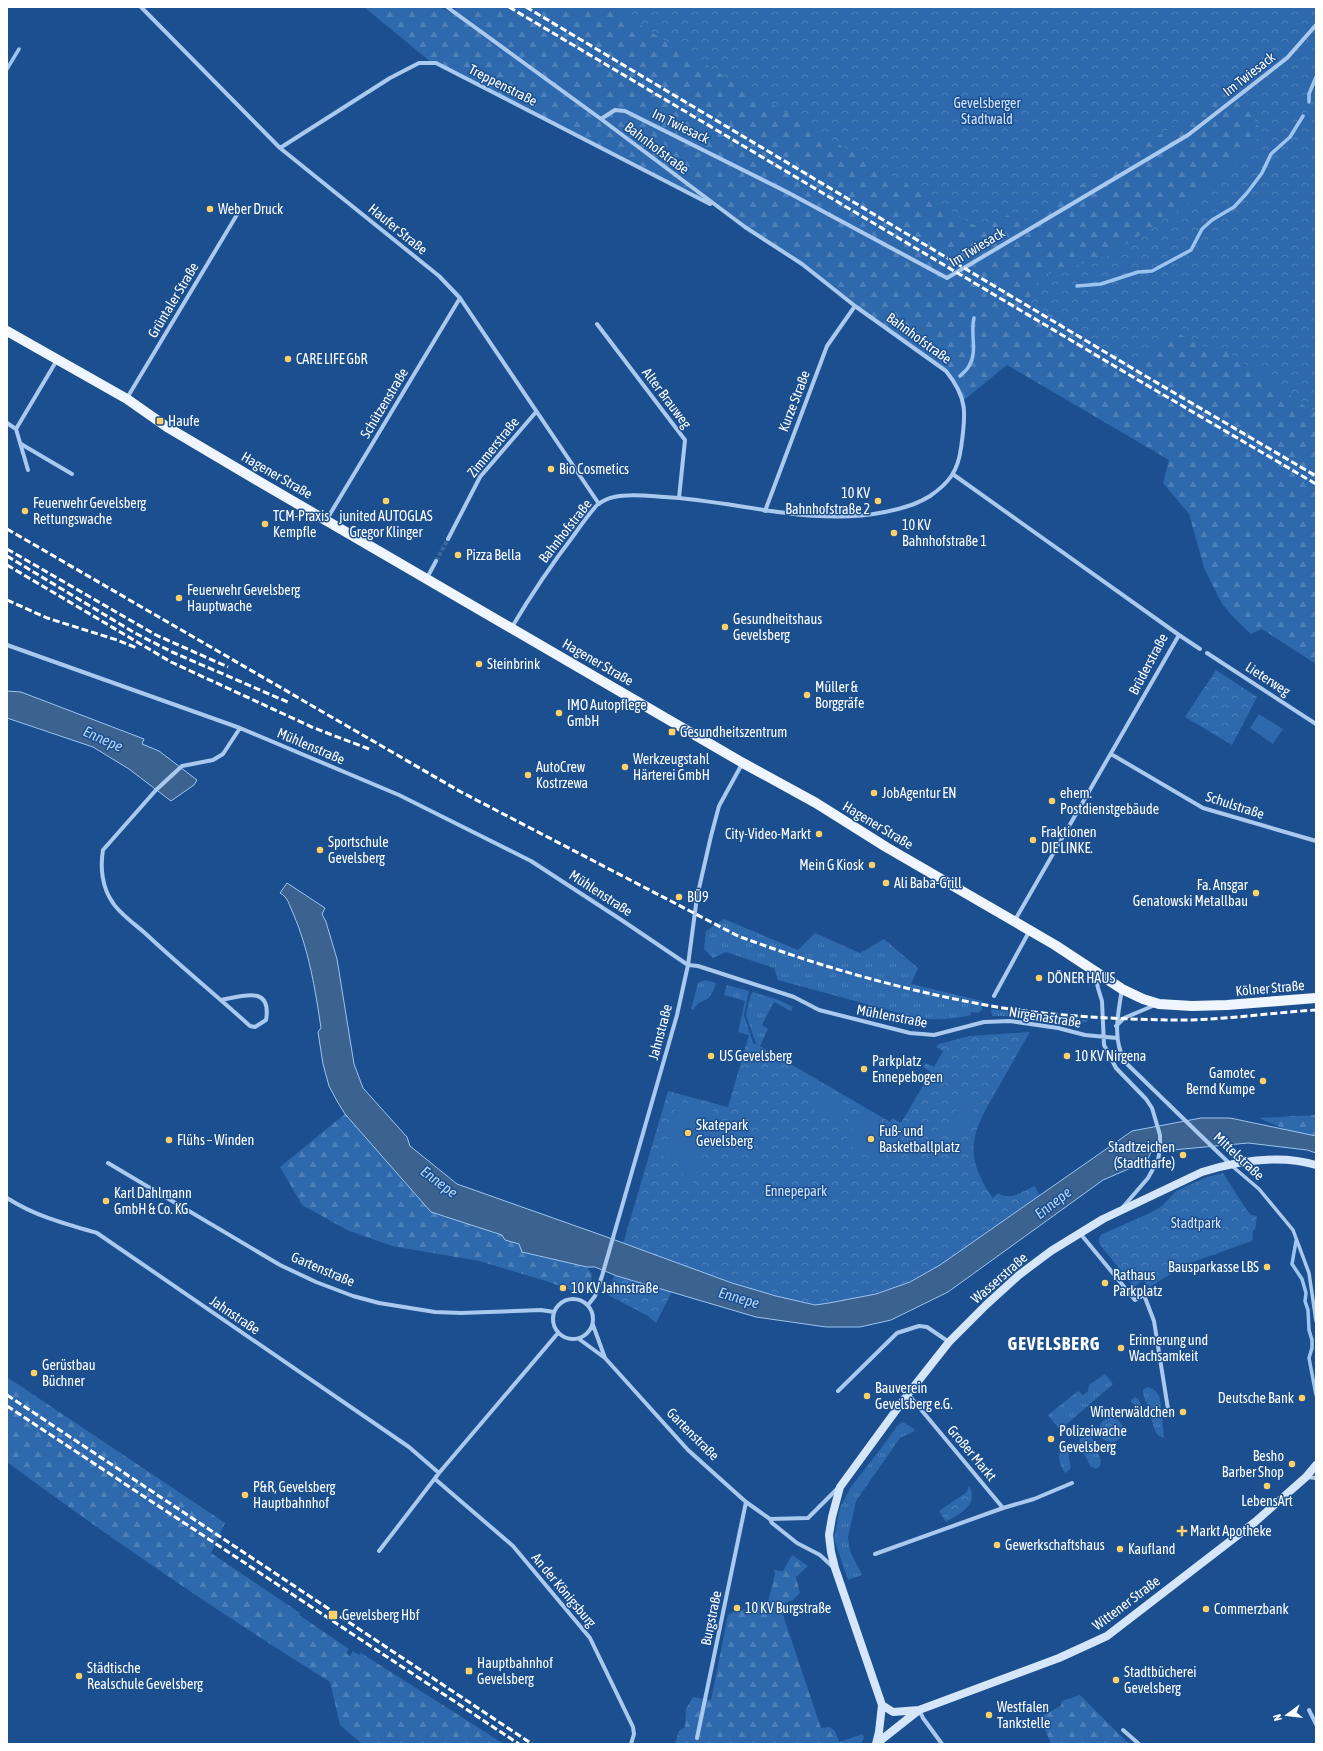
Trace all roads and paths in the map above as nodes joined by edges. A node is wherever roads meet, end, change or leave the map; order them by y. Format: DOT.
graph roads {
  1 [pos="141,7"];
  2 [pos="447,7"];
  3 [pos="1316,25"];
  4 [pos="601,119"];
  5 [pos="280,148"];
  6 [pos="721,209"];
  7 [pos="238,213"];
  8 [pos="460,298"];
  9 [pos="854,306"];
  10 [pos="597,324"];
  11 [pos="7,331"];
  12 [pos="57,360"];
  13 [pos="127,399"];
  14 [pos="536,412"];
  15 [pos="7,423"];
  16 [pos="16,429"];
  17 [pos="21,444"];
  18 [pos="28,470"];
  19 [pos="72,474"];
  20 [pos="954,475"];
  21 [pos="679,498"];
  22 [pos="598,504"];
  23 [pos="765,511"];
  24 [pos="326,520"];
  25 [pos="448,539"];
  26 [pos="436,561"];
  27 [pos="427,578"];
  28 [pos="512,628"];
  29 [pos="1178,635"];
  30 [pos="7,645"];
  31 [pos="1200,649"];
  32 [pos="1207,653"];
  33 [pos="1316,724"];
  34 [pos="240,728"];
  35 [pos="1111,754"];
  36 [pos="743,763"];
  37 [pos="1316,841"];
  38 [pos="1014,920"];
  39 [pos="1030,930"];
  40 [pos="688,965"];
  41 [pos="1095,972"];
  42 [pos="1122,989"];
  43 [pos="994,996"];
  44 [pos="1316,998"];
  45 [pos="222,1000"];
  46 [pos="1159,1004"];
  47 [pos="1227,1005"];
  48 [pos="1116,1026"];
  49 [pos="961,1029"];
  50 [pos="1103,1037"];
  51 [pos="1116,1038"];
  52 [pos="108,1163"];
  53 [pos="1232,1165"];
  54 [pos="1316,1165"];
  55 [pos="7,1198"];
  56 [pos="1118,1211"];
  57 [pos="1080,1232"];
  58 [pos="588,1305"];
  59 [pos="554,1312"];
  60 [pos="1316,1321"];
  61 [pos="592,1325"];
  62 [pos="558,1333"];
  63 [pos="580,1339"];
  64 [pos="949,1342"];
  65 [pos="605,1358"];
  66 [pos="838,1391"];
  67 [pos="908,1394"];
  68 [pos="1168,1409"];
  69 [pos="1316,1466"];
  70 [pos="439,1473"];
  71 [pos="1306,1477"];
  72 [pos="1316,1478"];
  73 [pos="435,1479"];
  74 [pos="1072,1483"];
  75 [pos="840,1487"];
  76 [pos="746,1502"];
  77 [pos="1003,1508"];
  78 [pos="770,1519"];
  79 [pos="379,1551"];
  80 [pos="875,1554"];
  81 [pos="835,1568"];
  82 [pos="882,1706"];
  83 [pos="919,1710"];
  84 [pos="1309,1710"];
  85 [pos="1316,1724"];
  86 [pos="1123,1730"];
  87 [pos="697,1738"];
  88 [pos="631,1744"];
  89 [pos="876,1744"];
  90 [pos="942,1744"];
  91 [pos="1138,1744"];
  1 -- 5 [label="street, Haufer Straße"];
  2 -- 4 [label="street, Bahnhofstraße"];
  3 -- 4 [label="street, Im Twiesack"];
  4 -- 6 [label="street, Bahnhofstraße"];
  5 -- 6 [label="street, Treppenstraße"];
  5 -- 8 [label="street, Haufer Straße"];
  6 -- 9 [label="street, Bahnhofstraße"];
  7 -- 13 [label="street, Grüntaler Straße"];
  8 -- 14 [label="street, Haufer Straße"];
  8 -- 24 [label="street, Schützenstraße"];
  9 -- 20 [label="street, Bahnhofstraße"];
  9 -- 23 [label="street, Kurze Straße"];
  10 -- 21 [label="street, Alter Brauweg"];
  11 -- 12 [label="main road, Hagener Straße"];
  12 -- 13 [label="main road, Hagener Straße"];
  12 -- 16 [label="street"];
  13 -- 24 [label="main road, Hagener Straße"];
  14 -- 22 [label="street, Haufer Straße"];
  14 -- 25 [label="street, Zimmerstraße"];
  15 -- 16 [label="street"];
  16 -- 17 [label="street"];
  17 -- 18 [label="street"];
  17 -- 19 [label="street"];
  20 -- 23 [label="street, Bahnhofstraße"];
  20 -- 29 [label="street, Brüderstraße"];
  21 -- 22 [label="street, Bahnhofstraße"];
  21 -- 23 [label="street, Bahnhofstraße"];
  22 -- 28 [label="street, Bahnhofstraße"];
  24 -- 27 [label="main road, Hagener Straße"];
  26 -- 27 [label="street"];
  27 -- 28 [label="main road, Hagener Straße"];
  28 -- 36 [label="main road, Hagener Straße"];
  29 -- 31 [label="street"];
  29 -- 35 [label="street, Brüderstraße"];
  30 -- 34 [label="street, Mühlenstraße"];
  32 -- 33 [label="street, Lieterweg"];
  34 -- 40 [label="street, Mühlenstraße"];
  34 -- 45 [label="street"];
  35 -- 37 [label="street, Schulstraße"];
  35 -- 38 [label="street, Brüderstraße"];
  36 -- 38 [label="main road, Hagener Straße"];
  36 -- 40 [label="street, Jahnstraße"];
  38 -- 39 [label="main road, Hagener Straße"];
  39 -- 41 [label="main road, Hagener Straße"];
  39 -- 43 [label="street, Nirgenastraße"];
  40 -- 49 [label="street, Mühlenstraße"];
  40 -- 58 [label="street, Jahnstraße"];
  41 -- 42 [label="main road, Hagener Straße"];
  41 -- 50 [label="street"];
  42 -- 46 [label="main road, Hagener Straße"];
  42 -- 48 [label="street, Mittelstraße"];
  44 -- 47 [label="main road, Kölner Straße"];
  45 -- 45 [label="street"];
  46 -- 47 [label="main road, Hagener Straße"];
  46 -- 48 [label="street"];
  48 -- 51 [label="street, Mittelstraße"];
  49 -- 50 [label="street, Nirgenastraße"];
  50 -- 51 [label="street, Nirgenastraße"];
  50 -- 56 [label="street"];
  51 -- 53 [label="street, Mittelstraße"];
  52 -- 59 [label="street, Gartenstraße"];
  53 -- 54 [label="main road, Wasserstraße"];
  53 -- 56 [label="main road, Wasserstraße"];
  53 -- 60 [label="street, Mittelstraße"];
  55 -- 70 [label="street, Jahnstraße"];
  56 -- 57 [label="main road, Wasserstraße"];
  57 -- 64 [label="main road, Wasserstraße"];
  57 -- 68 [label="street"];
  58 -- 59 [label="street"];
  58 -- 61 [label="street"];
  59 -- 62 [label="street"];
  61 -- 63 [label="street"];
  61 -- 65 [label="street, Gartenstraße"];
  62 -- 63 [label="street"];
  62 -- 70 [label="street"];
  63 -- 65 [label="street, Gartenstraße"];
  64 -- 66 [label="street"];
  64 -- 67 [label="main road, Wasserstraße"];
  65 -- 76 [label="street, Gartenstraße"];
  67 -- 75 [label="main road, Wasserstraße"];
  67 -- 77 [label="street, Großer Markt"];
  69 -- 71 [label="main road, Wittener Straße"];
  70 -- 73 [label="street"];
  71 -- 72 [label="street"];
  71 -- 83 [label="main road, Wittener Straße"];
  73 -- 79 [label="street"];
  73 -- 88 [label="street, An der Königsburg"];
  74 -- 77 [label="street"];
  75 -- 78 [label="street"];
  75 -- 81 [label="main road, Wasserstraße"];
  76 -- 78 [label="street, Gartenstraße"];
  76 -- 87 [label="street, Burgstraße"];
  77 -- 80 [label="street"];
  78 -- 81 [label="street, Gartenstraße"];
  81 -- 82 [label="main road"];
  82 -- 83 [label="main road"];
  82 -- 89 [label="main road"];
  83 -- 89 [label="main road, Wittener Straße"];
  83 -- 90 [label="street"];
  84 -- 85 [label="street"];
  86 -- 91 [label="street"];
}
